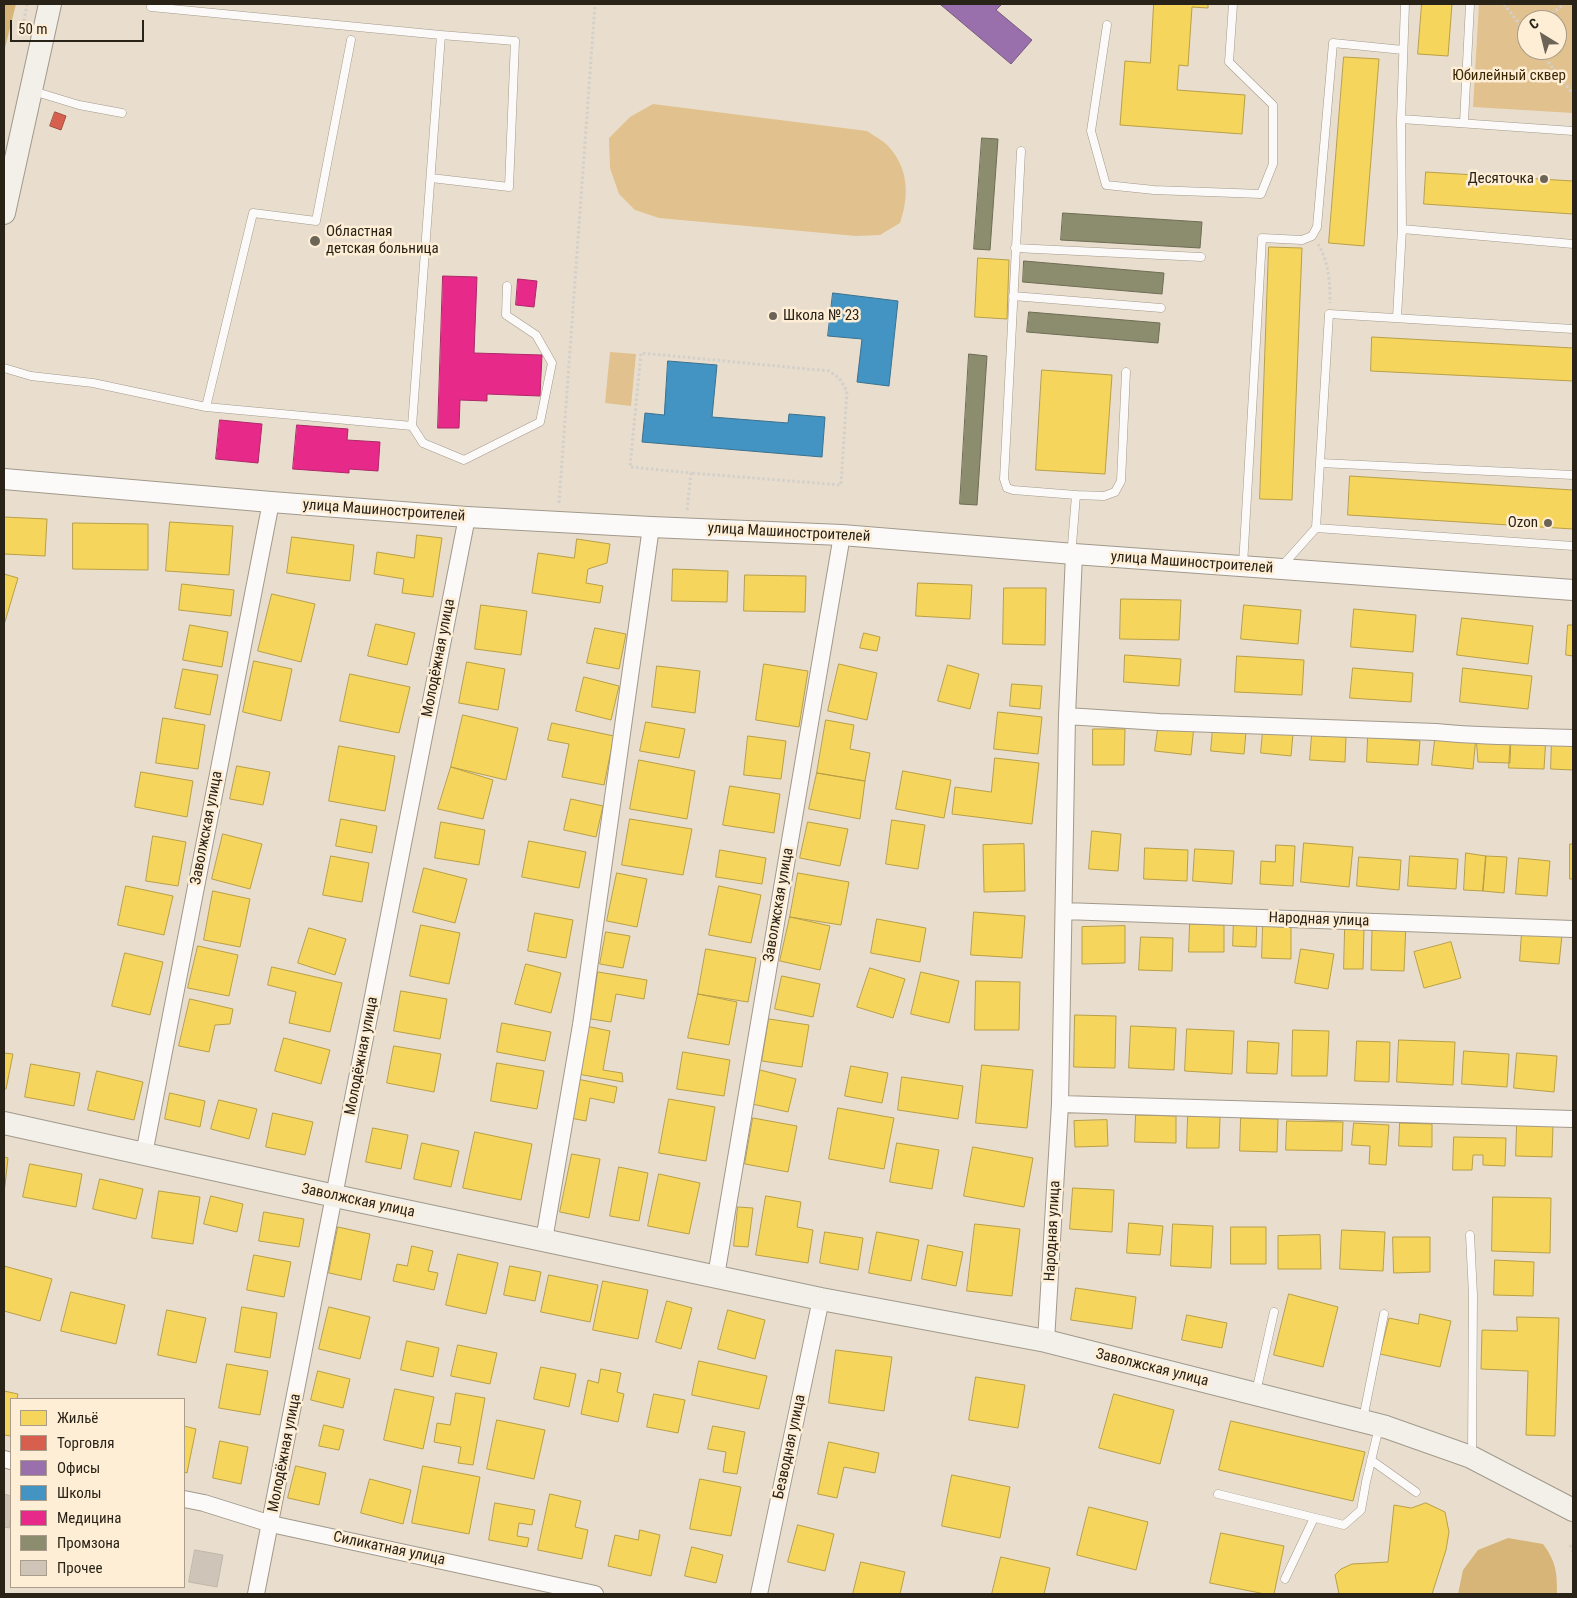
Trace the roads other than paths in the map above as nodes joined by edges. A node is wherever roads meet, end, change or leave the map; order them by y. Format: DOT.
graph roads {
  1 [pos="50,4"];
  2 [pos="1233,4"];
  3 [pos="1405,4"];
  4 [pos="1470,4"];
  5 [pos="151,7"];
  6 [pos="1107,25"];
  7 [pos="441,35"];
  8 [pos="351,40"];
  9 [pos="1403,50"];
  10 [pos="31,90"];
  11 [pos="122,113"];
  12 [pos="1401,119"];
  13 [pos="1464,122"];
  14 [pos="1573,131"];
  15 [pos="1021,151"];
  16 [pos="431,178"];
  17 [pos="4,213"];
  18 [pos="1402,229"];
  19 [pos="1573,244"];
  20 [pos="1016,248"];
  21 [pos="1201,257"];
  22 [pos="507,286"];
  23 [pos="1013,296"];
  24 [pos="1161,308"];
  25 [pos="1397,317"];
  26 [pos="1573,330"];
  27 [pos="4,368"];
  28 [pos="1126,372"];
  29 [pos="206,407"];
  30 [pos="412,426"];
  31 [pos="1320,463"];
  32 [pos="1573,475"];
  33 [pos="4,479"];
  34 [pos="1076,494"];
  35 [pos="270,502"];
  36 [pos="467,517"];
  37 [pos="651,527"];
  38 [pos="1316,528"];
  39 [pos="842,534"];
  40 [pos="1573,546"];
  41 [pos="1074,554"];
  42 [pos="1243,567"];
  43 [pos="1279,569"];
  44 [pos="1573,590"];
  45 [pos="1067,716"];
  46 [pos="1573,738"];
  47 [pos="1064,911"];
  48 [pos="1573,930"];
  49 [pos="1060,1104"];
  50 [pos="1573,1119"];
  51 [pos="4,1123"];
  52 [pos="144,1154"];
  53 [pos="335,1196"];
  54 [pos="1470,1235"];
  55 [pos="544,1240"];
  56 [pos="716,1276"];
  57 [pos="821,1299"];
  58 [pos="1274,1312"];
  59 [pos="1384,1314"];
  60 [pos="1046,1341"];
  61 [pos="1256,1394"];
  62 [pos="1371,1423"];
  63 [pos="1471,1457"];
  64 [pos="1371,1460"];
  65 [pos="1416,1492"];
  66 [pos="1218,1494"];
  67 [pos="185,1498"];
  68 [pos="1573,1510"];
  69 [pos="1314,1518"];
  70 [pos="271,1524"];
  71 [pos="1285,1579"];
  72 [pos="256,1594"];
  73 [pos="595,1594"];
  74 [pos="759,1594"];
  1 -- 10 [label="main road"];
  2 -- 6 [label="lane"];
  3 -- 9 [label="lane"];
  4 -- 13 [label="lane"];
  5 -- 7 [label="lane"];
  7 -- 16 [label="lane"];
  7 -- 16 [label="lane"];
  8 -- 29 [label="lane"];
  9 -- 12 [label="lane"];
  9 -- 42 [label="lane"];
  10 -- 11 [label="lane"];
  10 -- 17 [label="main road"];
  12 -- 13 [label="lane"];
  12 -- 18 [label="lane"];
  13 -- 14 [label="lane"];
  15 -- 20 [label="lane"];
  16 -- 30 [label="lane"];
  18 -- 19 [label="lane"];
  18 -- 25 [label="lane"];
  20 -- 21 [label="lane"];
  20 -- 23 [label="lane"];
  22 -- 30 [label="lane"];
  23 -- 24 [label="lane"];
  23 -- 34 [label="lane"];
  25 -- 26 [label="lane"];
  25 -- 31 [label="lane"];
  27 -- 29 [label="lane"];
  28 -- 34 [label="lane"];
  29 -- 30 [label="lane"];
  31 -- 32 [label="lane"];
  31 -- 38 [label="lane"];
  33 -- 35 [label="street, улица Машиностроителей"];
  34 -- 41 [label="lane"];
  35 -- 36 [label="street, улица Машиностроителей"];
  35 -- 52 [label="street, Заволжская улица"];
  36 -- 37 [label="street, улица Машиностроителей"];
  36 -- 53 [label="street, Молодёжная улица"];
  37 -- 39 [label="street, улица Машиностроителей"];
  37 -- 55 [label="street"];
  38 -- 40 [label="lane"];
  38 -- 43 [label="lane"];
  39 -- 41 [label="street, улица Машиностроителей"];
  39 -- 56 [label="street, Заволжская улица"];
  41 -- 42 [label="street, улица Машиностроителей"];
  41 -- 45 [label="street, Народная улица"];
  42 -- 43 [label="street, улица Машиностроителей"];
  43 -- 44 [label="street, улица Машиностроителей"];
  45 -- 46 [label="street"];
  45 -- 47 [label="street, Народная улица"];
  47 -- 48 [label="street, Народная улица"];
  47 -- 49 [label="street, Народная улица"];
  49 -- 50 [label="street"];
  49 -- 60 [label="street, Народная улица"];
  51 -- 52 [label="main road, Заволжская улица"];
  52 -- 53 [label="main road, Заволжская улица"];
  53 -- 55 [label="main road, Заволжская улица"];
  53 -- 70 [label="street, Молодёжная улица"];
  54 -- 63 [label="lane"];
  55 -- 56 [label="main road, Заволжская улица"];
  56 -- 57 [label="main road, Заволжская улица"];
  57 -- 60 [label="main road, Заволжская улица"];
  57 -- 74 [label="street, Безводная улица"];
  58 -- 61 [label="lane"];
  59 -- 62 [label="lane"];
  60 -- 61 [label="main road, Заволжская улица"];
  61 -- 62 [label="main road, Заволжская улица"];
  62 -- 63 [label="main road, Заволжская улица"];
  62 -- 64 [label="lane"];
  63 -- 68 [label="main road, Заволжская улица"];
  64 -- 65 [label="lane"];
  64 -- 69 [label="lane"];
  66 -- 69 [label="lane"];
  67 -- 70 [label="street, Силикатная улица"];
  69 -- 71 [label="lane"];
  70 -- 72 [label="street, Молодёжная улица"];
  70 -- 73 [label="street, Силикатная улица"];
}
